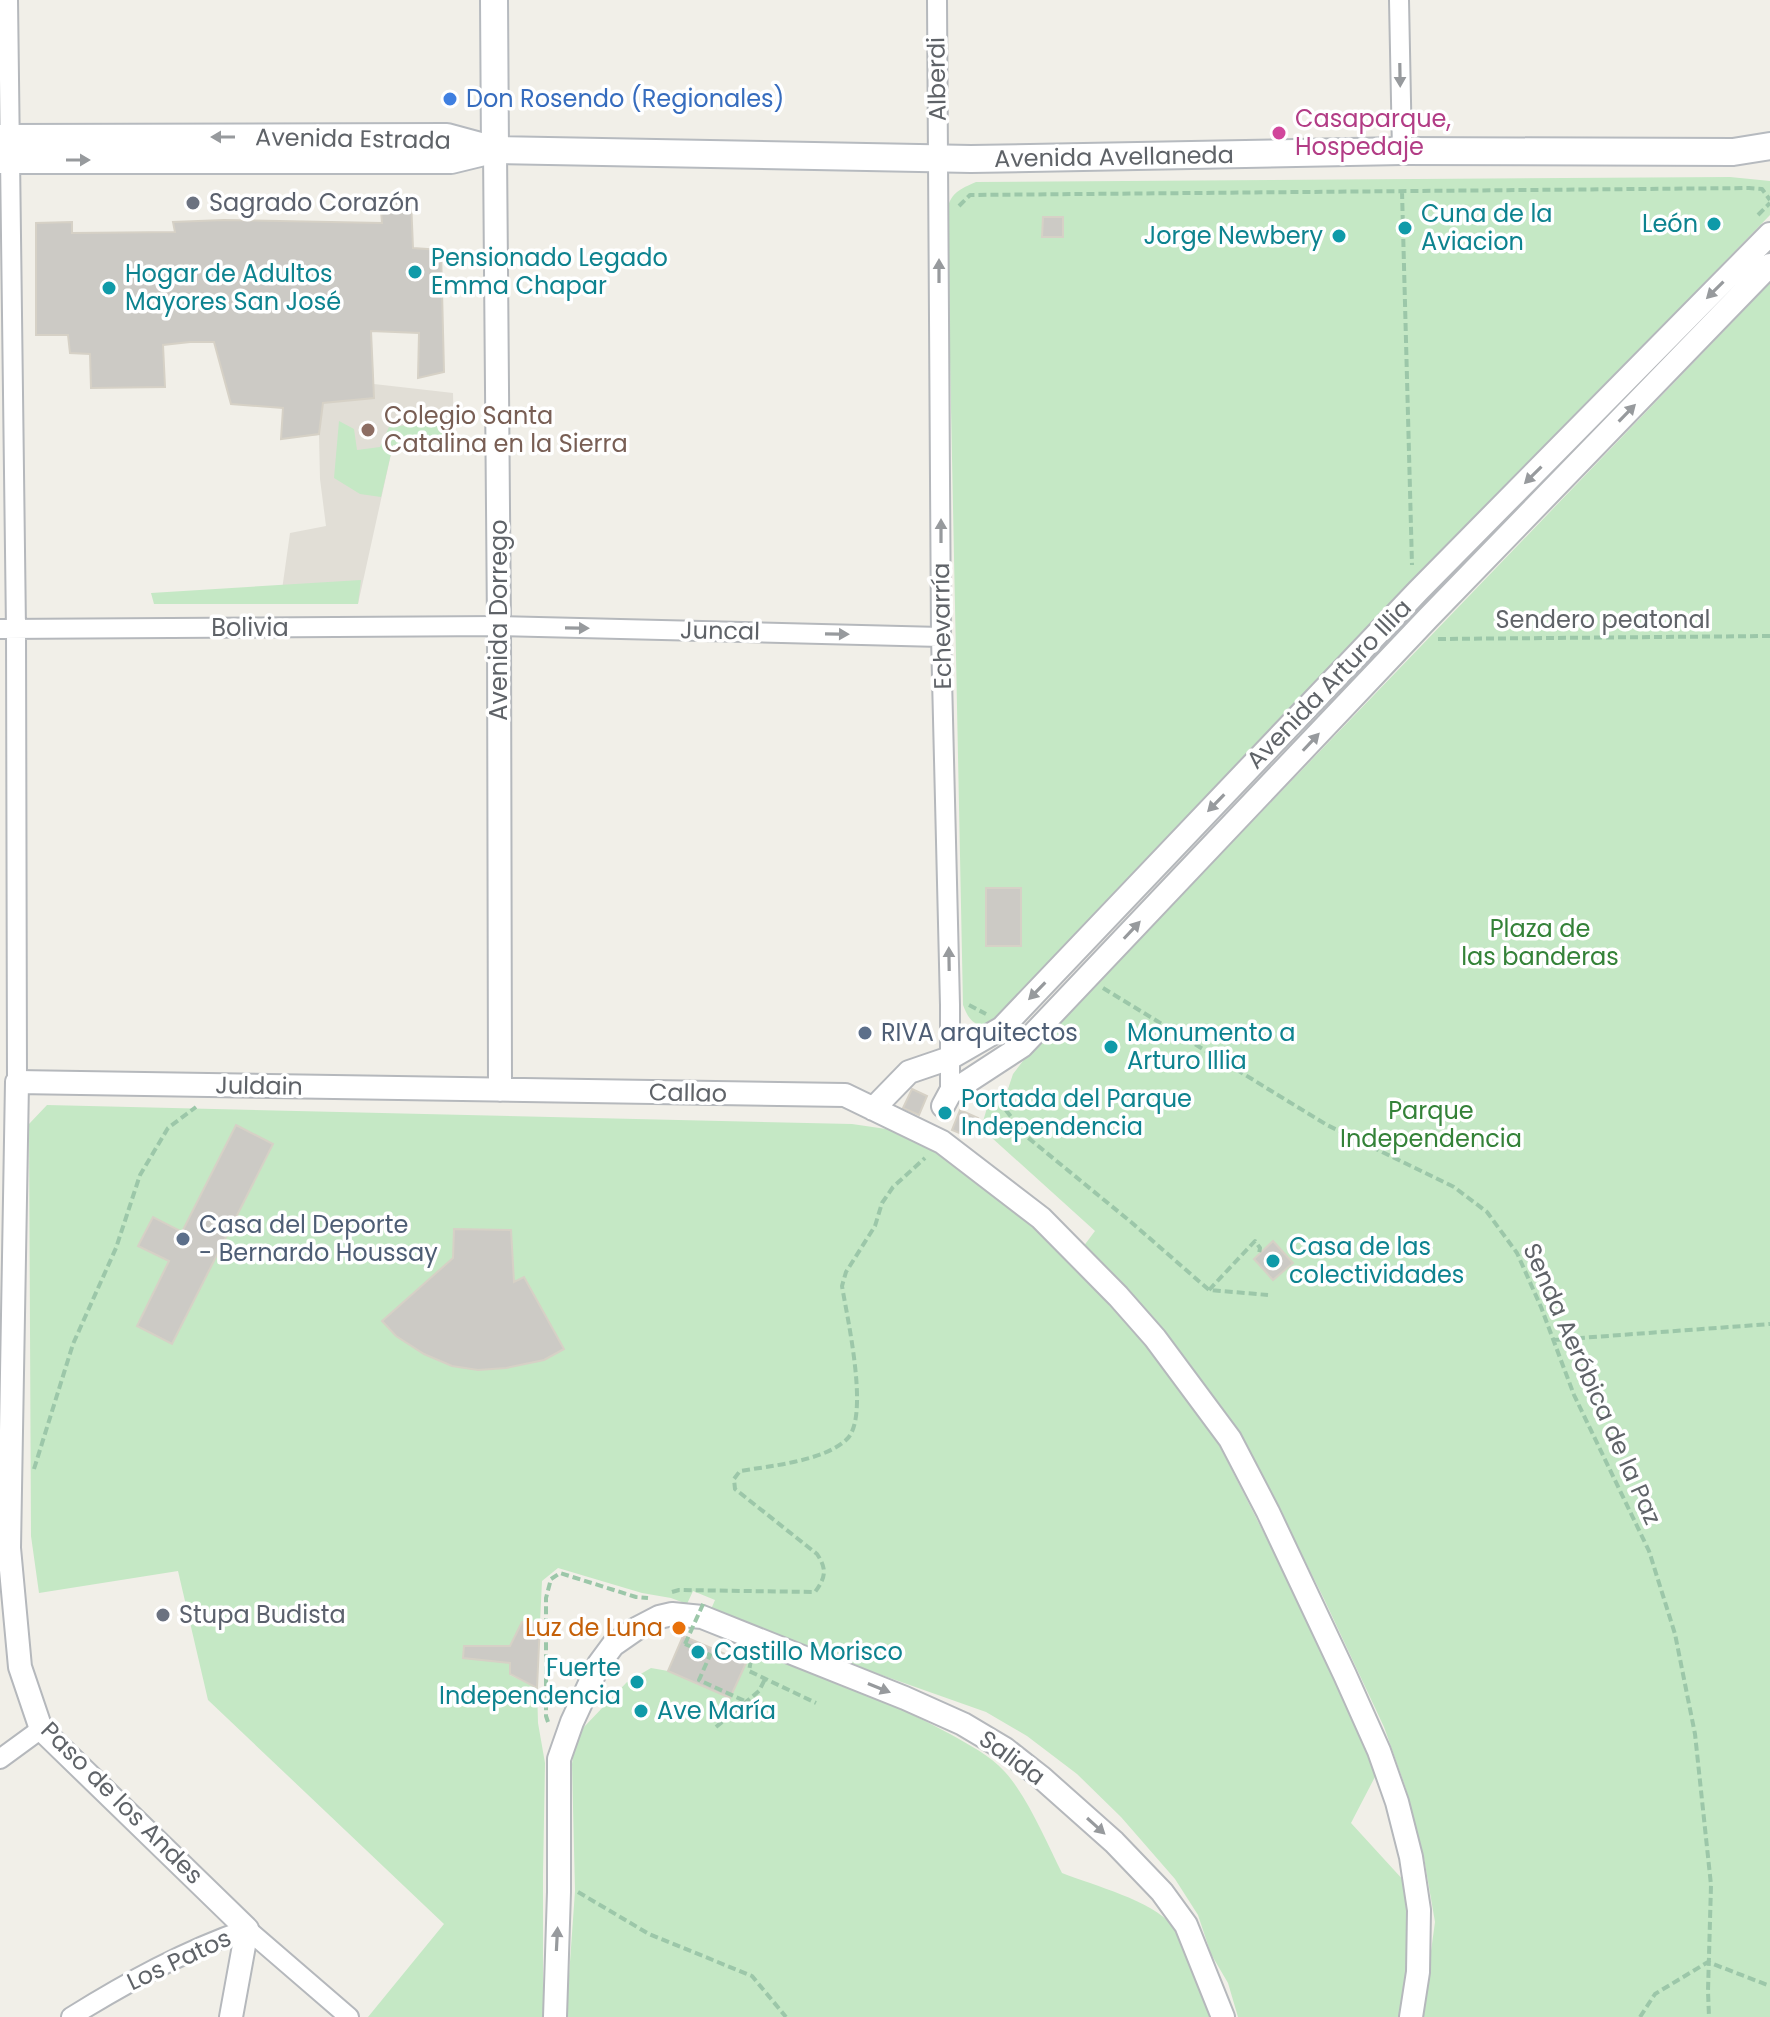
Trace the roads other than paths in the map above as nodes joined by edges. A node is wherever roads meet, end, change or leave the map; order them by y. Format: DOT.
graph roads {
  1 [pos="8,0"];
  2 [pos="494,0"];
  3 [pos="937,0"];
  4 [pos="1399,0"];
  5 [pos="1770,146"];
  6 [pos="5,149"];
  7 [pos="495,150"];
  8 [pos="1402,151"];
  9 [pos="1733,152"];
  10 [pos="938,158"];
  11 [pos="1770,163"];
  12 [pos="1770,234"];
  13 [pos="1770,265"];
  14 [pos="499,626"];
  15 [pos="8,629"];
  16 [pos="941,637"];
  17 [pos="950,1058"];
  18 [pos="17,1082"];
  19 [pos="500,1090"];
  20 [pos="873,1109"];
  21 [pos="940,1119"];
  22 [pos="5,1548"];
  23 [pos="41,1729"];
  24 [pos="0,1759"];
  25 [pos="247,1929"];
  26 [pos="71,2017"];
  27 [pos="231,2017"];
  28 [pos="349,2017"];
  29 [pos="555,2017"];
  30 [pos="1223,2017"];
  31 [pos="1411,2017"];
  1 -- 6 [label="street, Paso de los Andes"];
  2 -- 7 [label="main road"];
  3 -- 10 [label="street, Alberdi"];
  4 -- 8 [label="street, one-way"];
  5 -- 9 [label="main road, Avenida Avellaneda"];
  6 -- 7 [label="main road, Avenida Estrada"];
  6 -- 15 [label="street, Paso de los Andes"];
  7 -- 10 [label="main road, Avenida Avellaneda"];
  7 -- 14 [label="street, Avenida Dorrego"];
  8 -- 9 [label="main road, Avenida Avellaneda"];
  8 -- 10 [label="main road, Avenida Avellaneda"];
  9 -- 11 [label="main road, Avenida Avellaneda"];
  16 -- 10 [label="street, Echevarría, one-way"];
  12 -- 17 [label="street, Avenida Arturo Illia, one-way"];
  21 -- 13 [label="street, Avenida Arturo Illia, one-way"];
  14 -- 15 [label="street, Bolivia"];
  14 -- 16 [label="street, Juncal, one-way"];
  14 -- 19 [label="street, Avenida Dorrego"];
  15 -- 18 [label="street, Paso de los Andes"];
  17 -- 16 [label="street, Echevarría, one-way"];
  17 -- 20 [label="street, Avenida Arturo Illia"];
  17 -- 21 [label="street, Echevarría"];
  18 -- 19 [label="street, Juldain"];
  18 -- 22 [label="street, Paso de los Andes"];
  19 -- 20 [label="street, Callao"];
  20 -- 21 [label="street, Callao"];
  21 -- 31 [label="street, Callao"];
  22 -- 23 [label="street, Paso de los Andes"];
  23 -- 24 [label="street"];
  23 -- 25 [label="street, Paso de los Andes"];
  25 -- 26 [label="street, Los Patos"];
  25 -- 27 [label="street"];
  25 -- 28 [label="street, Paso de los Andes"];
  29 -- 30 [label="street, Salida, one-way"];
}
